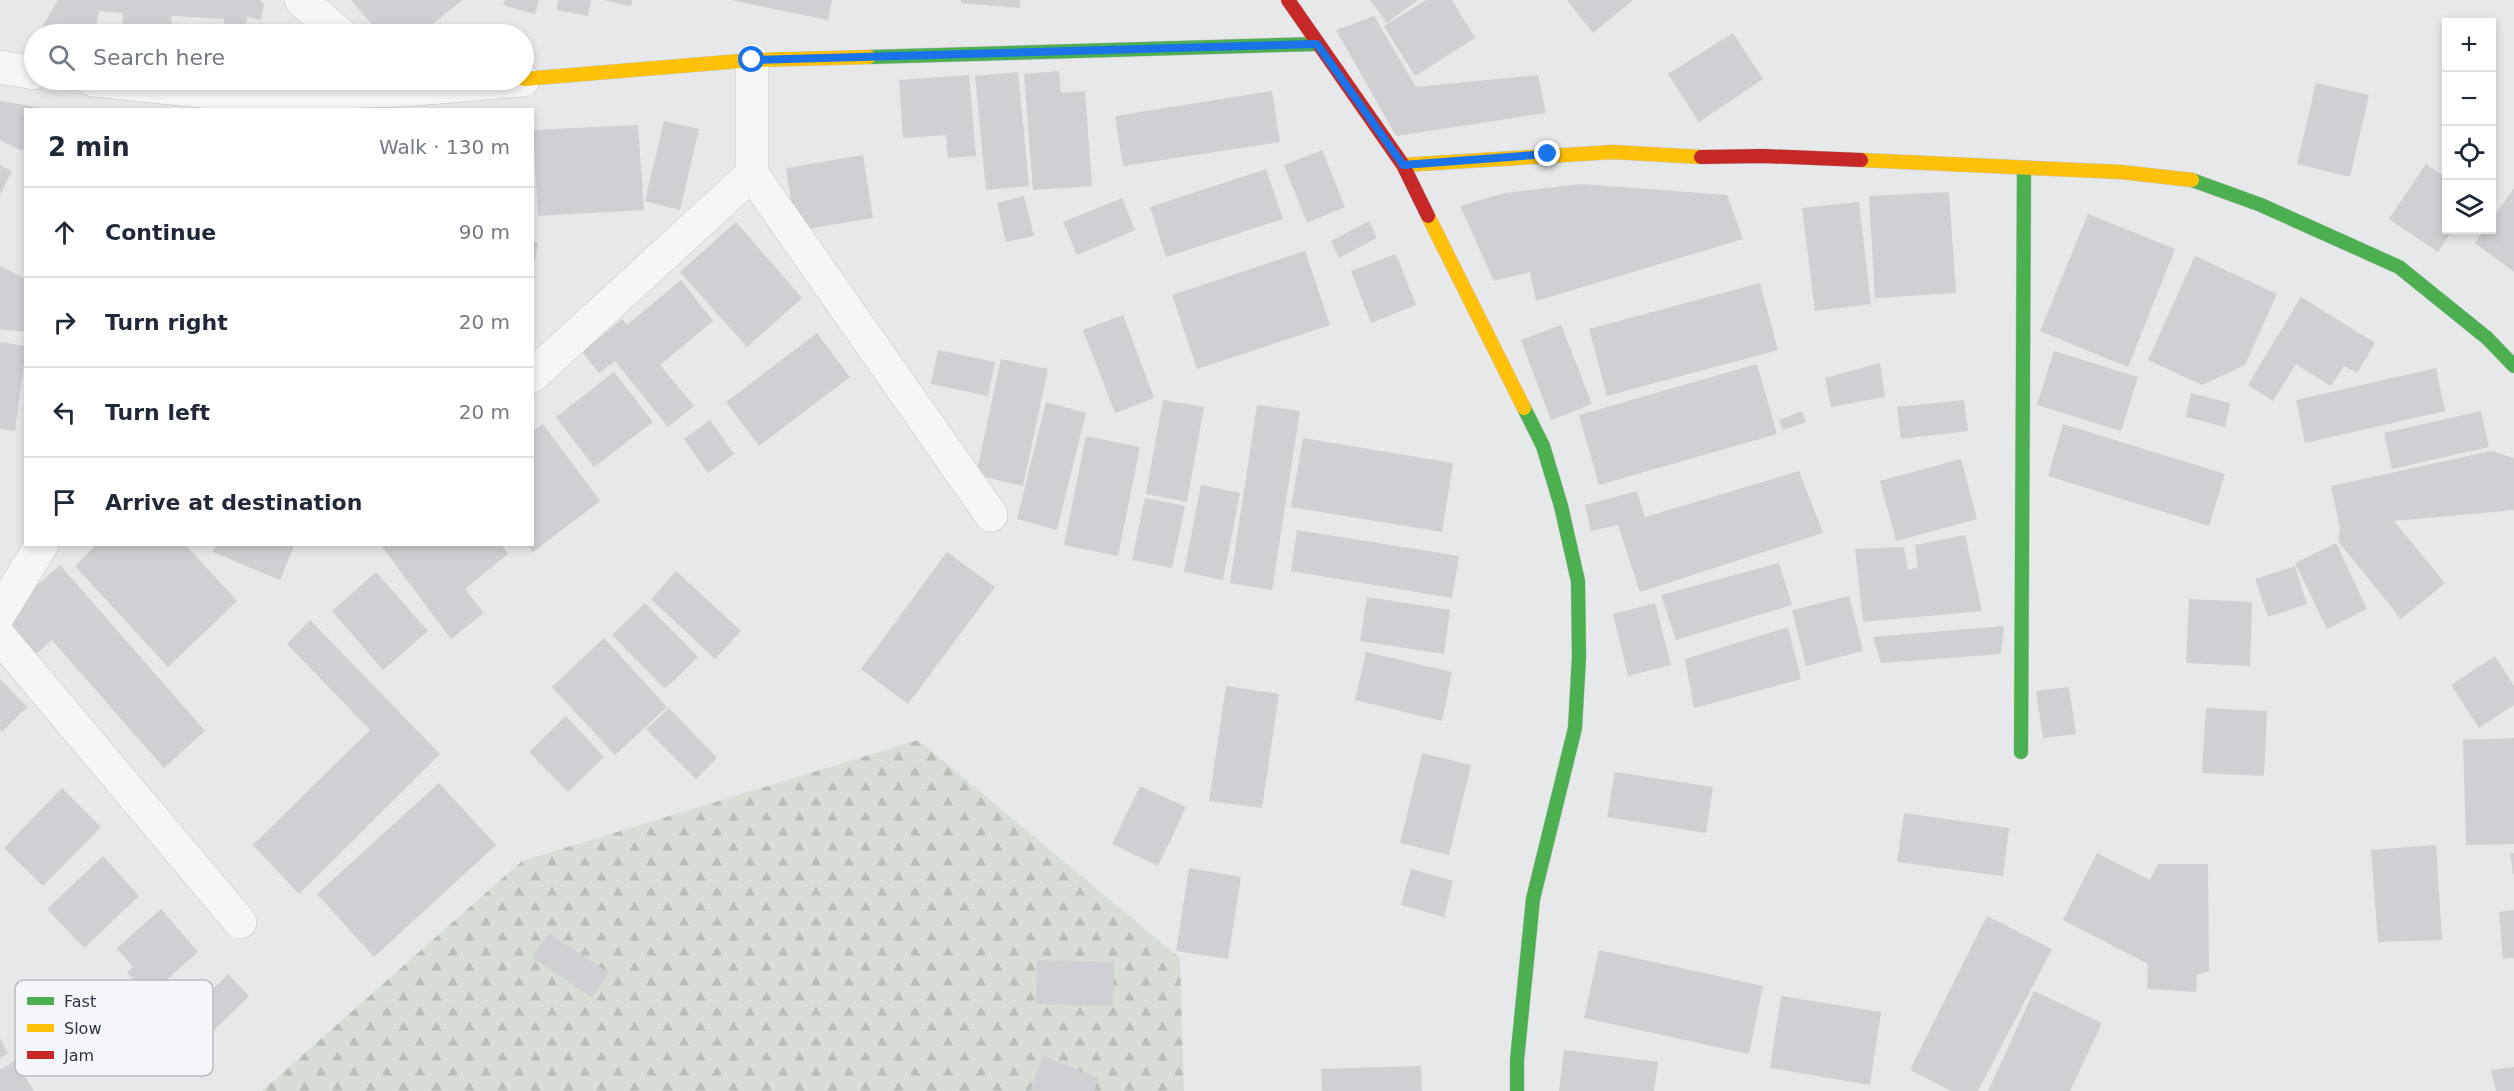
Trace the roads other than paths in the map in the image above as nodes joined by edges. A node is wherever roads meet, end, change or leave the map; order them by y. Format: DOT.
graph roads {
  1 [pos="301,0"];
  2 [pos="1288,0"];
  3 [pos="329,24"];
  4 [pos="1317,44"];
  5 [pos="752,60"];
  6 [pos="0,67"];
  7 [pos="24,71"];
  8 [pos="534,79"];
  9 [pos="158,90"];
  10 [pos="350,90"];
  11 [pos="237,102"];
  12 [pos="1403,165"];
  13 [pos="2024,168"];
  14 [pos="752,174"];
  15 [pos="2514,366"];
  16 [pos="534,374"];
  17 [pos="992,515"];
  18 [pos="41,546"];
  19 [pos="0,613"];
  20 [pos="0,637"];
  21 [pos="2021,752"];
  22 [pos="240,922"];
  23 [pos="1517,1091"];
  1 -- 3 [label="street"];
  2 -- 4 [label="street"];
  4 -- 5 [label="street"];
  4 -- 12 [label="street"];
  5 -- 8 [label="street"];
  5 -- 14 [label="street"];
  6 -- 7 [label="street"];
  9 -- 11 [label="street"];
  10 -- 11 [label="street"];
  12 -- 13 [label="street"];
  12 -- 23 [label="street"];
  13 -- 15 [label="street"];
  13 -- 21 [label="street"];
  14 -- 16 [label="street"];
  14 -- 17 [label="street"];
  18 -- 19 [label="street"];
  20 -- 22 [label="street"];
}
